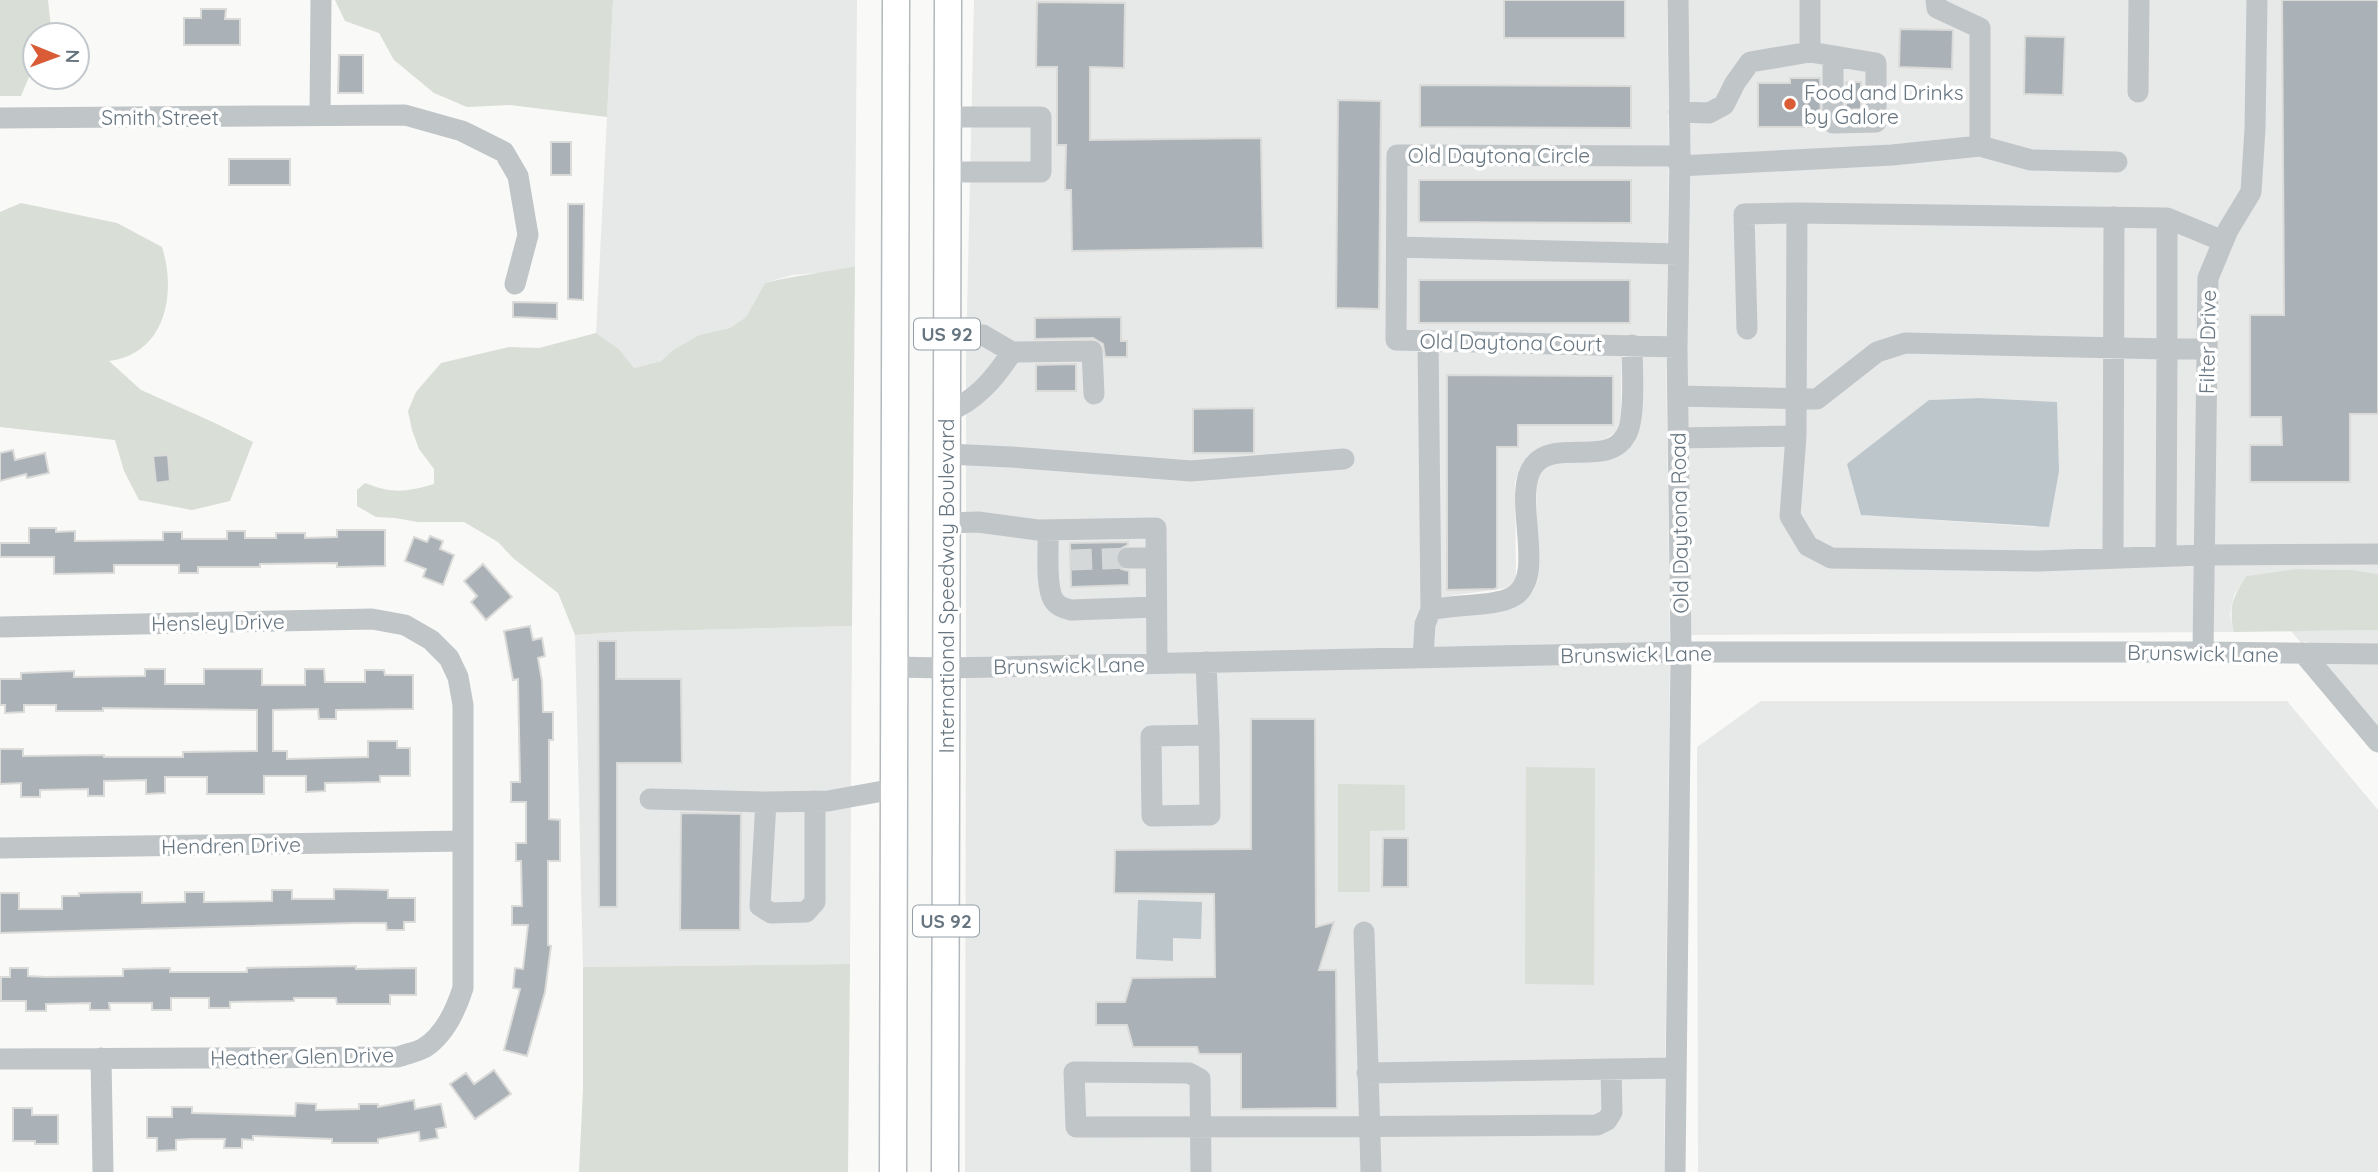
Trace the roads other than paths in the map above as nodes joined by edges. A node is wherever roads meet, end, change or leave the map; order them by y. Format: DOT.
graph roads {
  1 [pos="321,0"];
  2 [pos="896,0"];
  3 [pos="947,0"];
  4 [pos="1678,0"];
  5 [pos="1810,0"];
  6 [pos="1936,0"];
  7 [pos="2139,0"];
  8 [pos="2257,0"];
  9 [pos="1810,52"];
  10 [pos="1833,56"];
  11 [pos="2138,92"];
  12 [pos="1679,112"];
  13 [pos="320,116"];
  14 [pos="947,117"];
  15 [pos="0,118"];
  16 [pos="1980,146"];
  17 [pos="1680,161"];
  18 [pos="2117,162"];
  19 [pos="947,172"];
  20 [pos="1797,213"];
  21 [pos="2114,217"];
  22 [pos="2167,218"];
  23 [pos="2223,242"];
  24 [pos="1397,247"];
  25 [pos="1678,254"];
  26 [pos="515,284"];
  27 [pos="1747,329"];
  28 [pos="947,336"];
  29 [pos="1428,340"];
  30 [pos="1632,345"];
  31 [pos="1677,346"];
  32 [pos="2116,347"];
  33 [pos="2167,348"];
  34 [pos="2207,349"];
  35 [pos="1012,352"];
  36 [pos="1094,394"];
  37 [pos="1678,396"];
  38 [pos="1797,397"];
  39 [pos="947,412"];
  40 [pos="1796,436"];
  41 [pos="1678,438"];
  42 [pos="947,454"];
  43 [pos="1345,459"];
  44 [pos="947,523"];
  45 [pos="1048,530"];
  46 [pos="2378,554"];
  47 [pos="2203,555"];
  48 [pos="2166,556"];
  49 [pos="1128,558"];
  50 [pos="1156,558"];
  51 [pos="2113,558"];
  52 [pos="1049,560"];
  53 [pos="1071,560"];
  54 [pos="1156,607"];
  55 [pos="1431,610"];
  56 [pos="0,627"];
  57 [pos="431,640"];
  58 [pos="1681,652"];
  59 [pos="2203,652"];
  60 [pos="2304,654"];
  61 [pos="2378,654"];
  62 [pos="1423,658"];
  63 [pos="1206,662"];
  64 [pos="1157,663"];
  65 [pos="894,667"];
  66 [pos="946,668"];
  67 [pos="1209,735"];
  68 [pos="2378,742"];
  69 [pos="894,789"];
  70 [pos="650,799"];
  71 [pos="815,801"];
  72 [pos="766,802"];
  73 [pos="463,841"];
  74 [pos="0,848"];
  75 [pos="1364,932"];
  76 [pos="101,1058"];
  77 [pos="0,1059"];
  78 [pos="1676,1068"];
  79 [pos="1611,1069"];
  80 [pos="1367,1073"];
  81 [pos="893,1122"];
  82 [pos="1199,1127"];
  83 [pos="1369,1128"];
  84 [pos="103,1172"];
  85 [pos="893,1172"];
  86 [pos="913,1172"];
  87 [pos="944,1172"];
  88 [pos="1201,1172"];
  89 [pos="1371,1172"];
  90 [pos="1675,1172"];
  1 -- 13 [label="street"];
  2 -- 65 [label="main road, US 92"];
  3 -- 14 [label="main road, International Speedway Boulevard / US 92"];
  4 -- 12 [label="street, Old Daytona Road"];
  5 -- 9 [label="street"];
  6 -- 16 [label="street"];
  7 -- 11 [label="street"];
  8 -- 23 [label="street, Filter Drive"];
  9 -- 10 [label="street"];
  9 -- 12 [label="street"];
  12 -- 17 [label="street, Old Daytona Road"];
  13 -- 15 [label="street, Smith Street"];
  13 -- 26 [label="street, Smith Street"];
  14 -- 19 [label="main road, International Speedway Boulevard / US 92"];
  14 -- 19 [label="street"];
  16 -- 17 [label="street"];
  16 -- 18 [label="street"];
  17 -- 24 [label="street, Old Daytona Circle"];
  17 -- 25 [label="street, Old Daytona Road"];
  19 -- 28 [label="main road, International Speedway Boulevard / US 92"];
  20 -- 21 [label="street"];
  20 -- 27 [label="street"];
  20 -- 38 [label="street"];
  21 -- 22 [label="street"];
  21 -- 32 [label="street"];
  22 -- 23 [label="street"];
  22 -- 33 [label="street"];
  23 -- 34 [label="street, Filter Drive"];
  24 -- 25 [label="street"];
  24 -- 29 [label="street, Old Daytona Court"];
  25 -- 31 [label="street, Old Daytona Road"];
  28 -- 35 [label="street"];
  28 -- 39 [label="main road, International Speedway Boulevard / US 92"];
  29 -- 30 [label="street, Old Daytona Court"];
  29 -- 55 [label="street"];
  30 -- 31 [label="street, Old Daytona Court"];
  30 -- 55 [label="street"];
  31 -- 37 [label="street, Old Daytona Road"];
  32 -- 33 [label="street"];
  32 -- 38 [label="street"];
  32 -- 51 [label="street"];
  33 -- 34 [label="street"];
  33 -- 48 [label="street"];
  34 -- 47 [label="street, Filter Drive"];
  35 -- 36 [label="street"];
  35 -- 39 [label="street"];
  37 -- 38 [label="street"];
  37 -- 41 [label="street, Old Daytona Road"];
  38 -- 40 [label="street"];
  39 -- 42 [label="main road, International Speedway Boulevard / US 92"];
  40 -- 41 [label="street"];
  40 -- 51 [label="street"];
  41 -- 58 [label="street, Old Daytona Road"];
  42 -- 43 [label="street"];
  42 -- 44 [label="main road, International Speedway Boulevard / US 92"];
  44 -- 45 [label="street"];
  44 -- 66 [label="main road, International Speedway Boulevard / US 92"];
  45 -- 50 [label="street"];
  45 -- 52 [label="street"];
  46 -- 47 [label="street"];
  47 -- 48 [label="street"];
  47 -- 59 [label="street, Filter Drive"];
  48 -- 51 [label="street"];
  49 -- 50 [label="street"];
  50 -- 54 [label="street"];
  52 -- 53 [label="street"];
  52 -- 54 [label="street"];
  54 -- 64 [label="street"];
  55 -- 62 [label="street"];
  56 -- 57 [label="street, Hensley Drive"];
  57 -- 73 [label="street, Heather Glen Drive"];
  58 -- 59 [label="street, Brunswick Lane"];
  58 -- 62 [label="street, Brunswick Lane"];
  58 -- 78 [label="street, Old Daytona Road"];
  59 -- 60 [label="street, Brunswick Lane"];
  60 -- 61 [label="street, Brunswick Lane"];
  60 -- 68 [label="street"];
  62 -- 63 [label="street, Brunswick Lane"];
  63 -- 64 [label="street, Brunswick Lane"];
  63 -- 67 [label="street"];
  64 -- 66 [label="street, Brunswick Lane"];
  65 -- 66 [label="street, Brunswick Lane"];
  65 -- 69 [label="main road, US 92"];
  66 -- 87 [label="main road, International Speedway Boulevard / US 92"];
  67 -- 67 [label="street"];
  69 -- 71 [label="street"];
  69 -- 81 [label="main road, US 92"];
  70 -- 72 [label="street"];
  71 -- 72 [label="street"];
  71 -- 72 [label="street"];
  73 -- 74 [label="street, Hendren Drive"];
  73 -- 76 [label="street, Heather Glen Drive"];
  75 -- 80 [label="street"];
  76 -- 77 [label="street, Heather Glen Drive"];
  76 -- 84 [label="street"];
  78 -- 79 [label="street"];
  78 -- 90 [label="street, Old Daytona Road"];
  79 -- 80 [label="street"];
  79 -- 83 [label="street"];
  80 -- 83 [label="street"];
  81 -- 85 [label="main road, US 92"];
  81 -- 86 [label="main road"];
  82 -- 82 [label="street"];
  82 -- 83 [label="street"];
  82 -- 88 [label="street"];
  83 -- 89 [label="street"];
}
